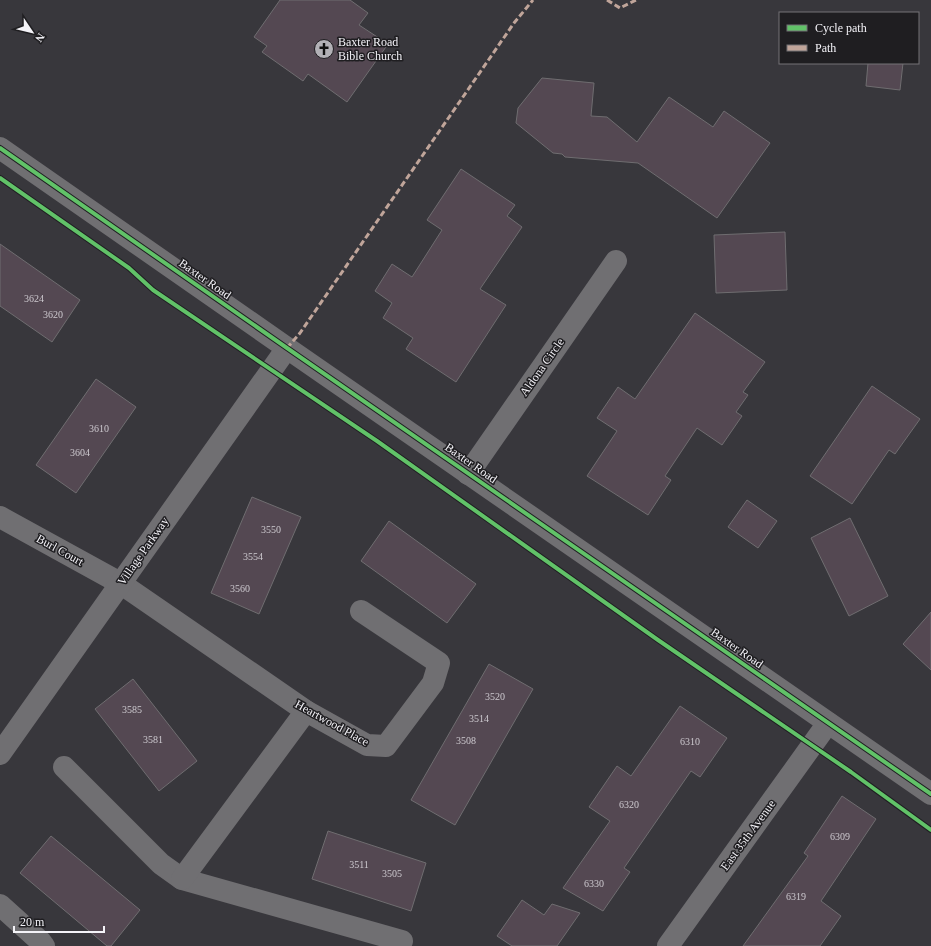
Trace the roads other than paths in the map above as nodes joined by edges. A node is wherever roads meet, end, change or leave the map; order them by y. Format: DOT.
graph roads {
  1 [pos="0,148"];
  2 [pos="616,261"];
  3 [pos="287,348"];
  4 [pos="468,474"];
  5 [pos="0,517"];
  6 [pos="120,583"];
  7 [pos="361,612"];
  8 [pos="306,711"];
  9 [pos="828,723"];
  10 [pos="0,754"];
  11 [pos="64,767"];
  12 [pos="931,794"];
  13 [pos="182,879"];
  14 [pos="0,905"];
  15 [pos="402,941"];
  16 [pos="44,946"];
  17 [pos="668,946"];
  1 -- 3 [label="street, Baxter Road"];
  2 -- 4 [label="street, Aldona Circle"];
  3 -- 4 [label="street, Baxter Road"];
  3 -- 6 [label="street, Village Parkway"];
  4 -- 9 [label="street, Baxter Road"];
  5 -- 6 [label="street, Burl Court"];
  6 -- 8 [label="street, Heartwood Place"];
  6 -- 10 [label="street, Village Parkway"];
  7 -- 8 [label="street, Heartwood Place"];
  8 -- 13 [label="street"];
  9 -- 12 [label="street, Baxter Road"];
  9 -- 17 [label="street, East 35th Avenue"];
  11 -- 13 [label="street"];
  13 -- 15 [label="street"];
  14 -- 16 [label="street"];
}
